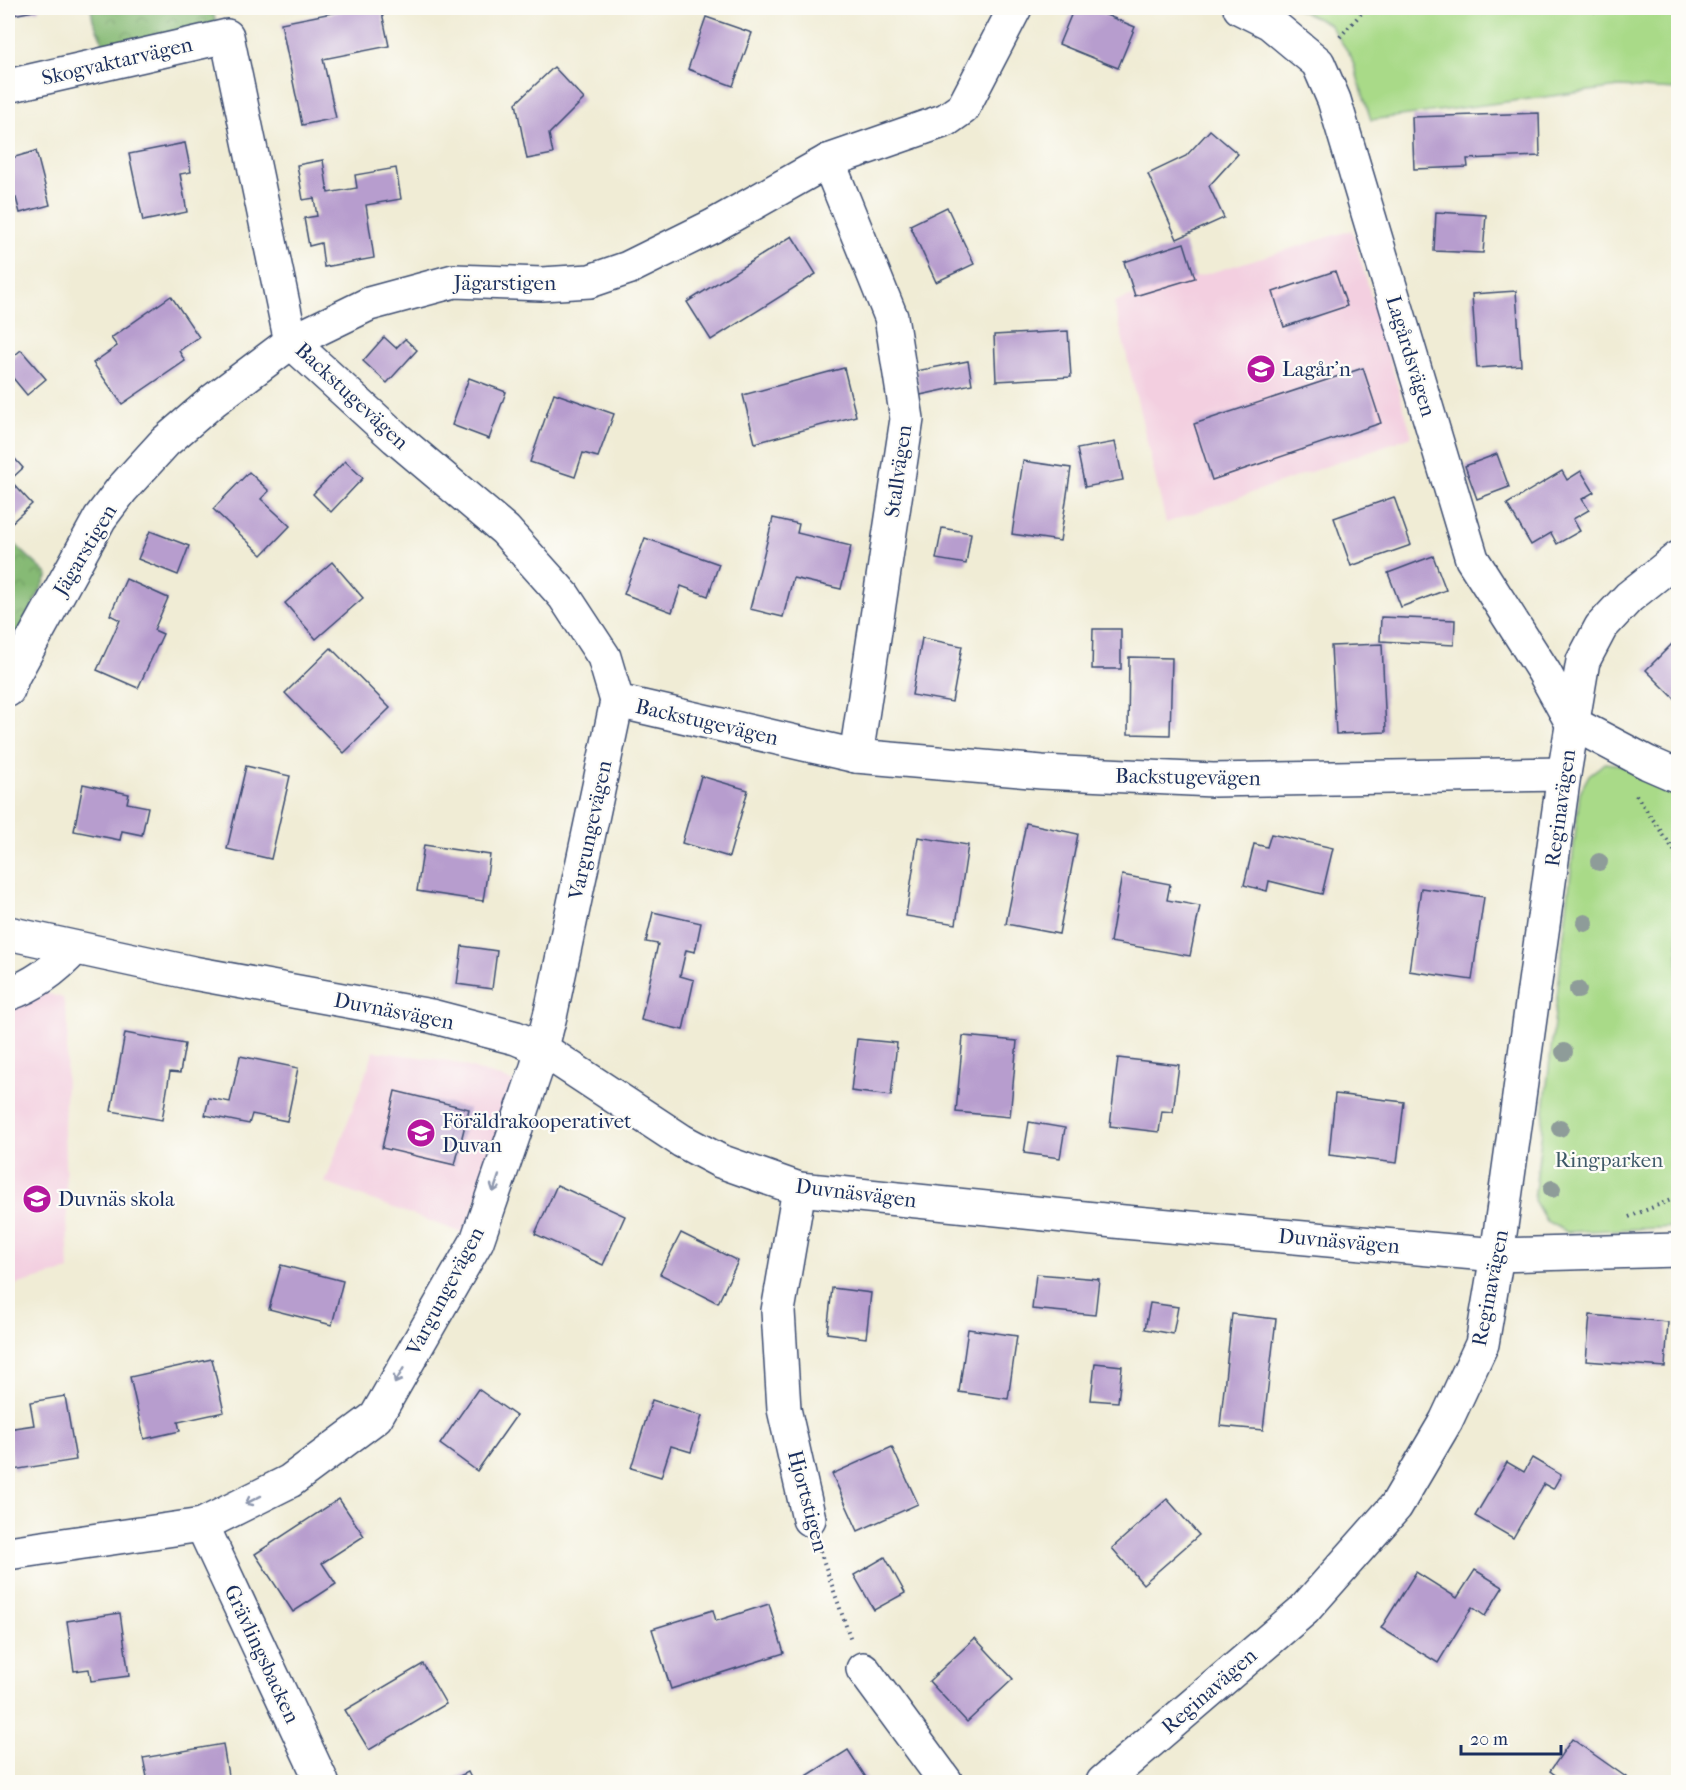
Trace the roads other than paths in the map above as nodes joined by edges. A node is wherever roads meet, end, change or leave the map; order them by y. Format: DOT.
graph roads {
  1 [pos="1015,8"];
  2 [pos="1240,8"];
  3 [pos="227,36"];
  4 [pos="8,86"];
  5 [pos="828,162"];
  6 [pos="291,342"];
  7 [pos="1678,558"];
  8 [pos="8,690"];
  9 [pos="617,701"];
  10 [pos="1572,723"];
  11 [pos="856,756"];
  12 [pos="1564,774"];
  13 [pos="1678,776"];
  14 [pos="8,933"];
  15 [pos="75,948"];
  16 [pos="8,994"];
  17 [pos="542,1049"];
  18 [pos="799,1189"];
  19 [pos="1678,1250"];
  20 [pos="1497,1256"];
  21 [pos="809,1519"];
  22 [pos="202,1525"];
  23 [pos="8,1552"];
  24 [pos="862,1669"];
  25 [pos="322,1782"];
  26 [pos="946,1782"];
  27 [pos="1103,1782"];
  1 -- 5 [label="street, Jägarstigen"];
  2 -- 10 [label="street, Lagårdsvägen"];
  3 -- 4 [label="street, Skogvaktarvägen"];
  3 -- 6 [label="street, Backstugevägen"];
  5 -- 6 [label="street, Jägarstigen"];
  5 -- 11 [label="street, Stallvägen"];
  6 -- 8 [label="street, Jägarstigen"];
  6 -- 9 [label="street, Backstugevägen"];
  7 -- 10 [label="street, Reginavägen"];
  9 -- 11 [label="street, Backstugevägen"];
  9 -- 17 [label="street, Vargungevägen"];
  10 -- 12 [label="street, Reginavägen"];
  10 -- 13 [label="street"];
  11 -- 12 [label="street, Backstugevägen"];
  12 -- 20 [label="street, Reginavägen"];
  14 -- 15 [label="street, Duvnäsvägen"];
  15 -- 16 [label="street"];
  15 -- 17 [label="street, Duvnäsvägen"];
  17 -- 18 [label="street, Duvnäsvägen"];
  17 -- 22 [label="street, Vargungevägen, one-way"];
  18 -- 20 [label="street, Duvnäsvägen"];
  18 -- 21 [label="street, Hjortstigen"];
  19 -- 20 [label="street, Duvnäsvägen"];
  20 -- 27 [label="street, Reginavägen"];
  22 -- 23 [label="street, Vargungevägen"];
  22 -- 25 [label="street, Grävlingsbacken"];
  24 -- 26 [label="street"];
}
